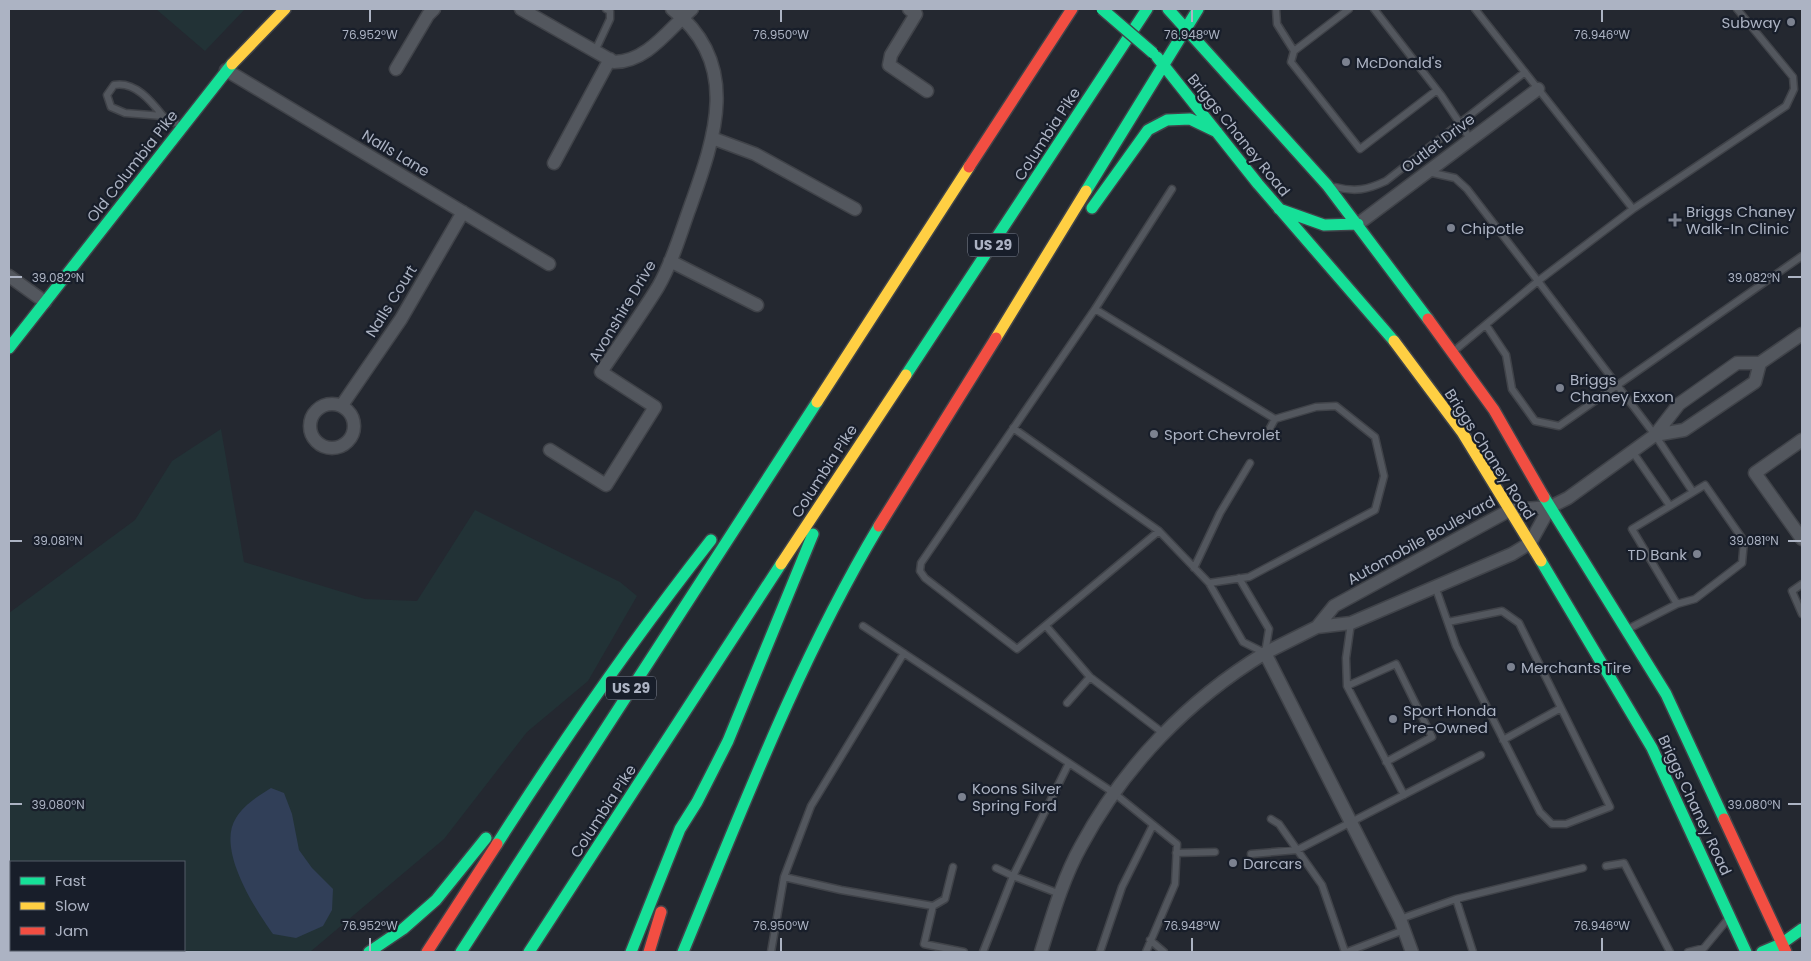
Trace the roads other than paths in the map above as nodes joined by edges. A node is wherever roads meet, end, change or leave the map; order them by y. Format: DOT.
graph roads {
  1 [pos="285,9"];
  2 [pos="434,9"];
  3 [pos="521,9"];
  4 [pos="606,9"];
  5 [pos="672,9"];
  6 [pos="1072,9"];
  7 [pos="1102,9"];
  8 [pos="1147,9"];
  9 [pos="1198,9"];
  10 [pos="1276,9"];
  11 [pos="1349,9"];
  12 [pos="1374,9"];
  13 [pos="1475,9"];
  14 [pos="1737,9"];
  15 [pos="912,11"];
  16 [pos="687,13"];
  17 [pos="1172,13"];
  18 [pos="1187,30"];
  19 [pos="595,51"];
  20 [pos="1294,51"];
  21 [pos="610,59"];
  22 [pos="1164,65"];
  23 [pos="396,69"];
  24 [pos="226,70"];
  25 [pos="1525,72"];
  26 [pos="1538,89"];
  27 [pos="1437,90"];
  28 [pos="928,91"];
  29 [pos="163,116"];
  30 [pos="1460,124"];
  31 [pos="182,126"];
  32 [pos="1217,132"];
  33 [pos="712,138"];
  34 [pos="1470,140"];
  35 [pos="554,163"];
  36 [pos="1427,172"];
  37 [pos="1327,185"];
  38 [pos="1172,189"];
  39 [pos="1278,208"];
  40 [pos="854,209"];
  41 [pos="1633,209"];
  42 [pos="463,212"];
  43 [pos="1358,224"];
  44 [pos="1802,256"];
  45 [pos="670,261"];
  46 [pos="549,264"];
  47 [pos="9,276"];
  48 [pos="1538,281"];
  49 [pos="45,302"];
  50 [pos="757,305"];
  51 [pos="1095,308"];
  52 [pos="1486,325"];
  53 [pos="1802,334"];
  54 [pos="9,348"];
  55 [pos="987,352"];
  56 [pos="1453,352"];
  57 [pos="1760,363"];
  58 [pos="1617,386"];
  59 [pos="342,405"];
  60 [pos="1275,419"];
  61 [pos="802,425"];
  62 [pos="1013,428"];
  63 [pos="1270,428"];
  64 [pos="1655,435"];
  65 [pos="1802,440"];
  66 [pos="550,450"];
  67 [pos="1632,451"];
  68 [pos="1250,463"];
  69 [pos="836,480"];
  70 [pos="1693,492"];
  71 [pos="1670,506"];
  72 [pos="1550,507"];
  73 [pos="1510,510"];
  74 [pos="1160,531"];
  75 [pos="1802,540"];
  76 [pos="1530,543"];
  77 [pos="1194,568"];
  78 [pos="1239,578"];
  79 [pos="1209,584"];
  80 [pos="1802,584"];
  81 [pos="1435,586"];
  82 [pos="1678,604"];
  83 [pos="1802,614"];
  84 [pos="1448,622"];
  85 [pos="1351,623"];
  86 [pos="863,626"];
  87 [pos="1046,626"];
  88 [pos="1318,627"];
  89 [pos="1626,630"];
  90 [pos="1265,652"];
  91 [pos="904,653"];
  92 [pos="1090,677"];
  93 [pos="1347,686"];
  94 [pos="1067,703"];
  95 [pos="1561,708"];
  96 [pos="1163,734"];
  97 [pos="1503,740"];
  98 [pos="557,750"];
  99 [pos="1481,755"];
  100 [pos="1386,762"];
  101 [pos="1069,763"];
  102 [pos="1114,793"];
  103 [pos="1404,796"];
  104 [pos="697,802"];
  105 [pos="1271,819"];
  106 [pos="1352,823"];
  107 [pos="1153,825"];
  108 [pos="1297,850"];
  109 [pos="1215,852"];
  110 [pos="1176,853"];
  111 [pos="1251,854"];
  112 [pos="1606,866"];
  113 [pos="953,867"];
  114 [pos="996,868"];
  115 [pos="1583,868"];
  116 [pos="1013,876"];
  117 [pos="784,877"];
  118 [pos="1061,895"];
  119 [pos="1456,898"];
  120 [pos="934,906"];
  121 [pos="1730,916"];
  122 [pos="1402,924"];
  123 [pos="1802,930"];
  124 [pos="1150,940"];
  125 [pos="1784,948"];
  126 [pos="369,952"];
  127 [pos="427,952"];
  128 [pos="461,952"];
  129 [pos="529,952"];
  130 [pos="631,952"];
  131 [pos="650,952"];
  132 [pos="683,952"];
  133 [pos="770,952"];
  134 [pos="964,952"];
  135 [pos="983,952"];
  136 [pos="1041,952"];
  137 [pos="1100,952"];
  138 [pos="1146,952"];
  139 [pos="1164,952"];
  140 [pos="1346,952"];
  141 [pos="1412,952"];
  142 [pos="1472,952"];
  143 [pos="1670,952"];
  144 [pos="1688,952"];
  145 [pos="1746,952"];
  146 [pos="1762,952"];
  1 -- 24 [label="main road, Old Columbia Pike"];
  2 -- 23 [label="street"];
  3 -- 19 [label="street"];
  4 -- 19 [label="lane"];
  5 -- 16 [label="street, Avonshire Drive"];
  6 -- 61 [label="main road, US 29"];
  7 -- 22 [label="main road, Briggs Chaney Road, bridge"];
  8 -- 69 [label="main road, Columbia Pike / US 29"];
  9 -- 18 [label="main road"];
  10 -- 20 [label="lane"];
  11 -- 20 [label="lane"];
  12 -- 27 [label="lane"];
  13 -- 25 [label="lane"];
  14 -- 41 [label="lane"];
  15 -- 28 [label="street"];
  16 -- 21 [label="street"];
  16 -- 33 [label="street, Avonshire Drive"];
  17 -- 18 [label="main road, Briggs Chaney Road"];
  18 -- 22 [label="main road"];
  18 -- 37 [label="main road, Briggs Chaney Road"];
  19 -- 21 [label="street"];
  20 -- 27 [label="lane"];
  21 -- 35 [label="street"];
  22 -- 32 [label="main road, Briggs Chaney Road"];
  22 -- 55 [label="main road"];
  24 -- 31 [label="main road, Old Columbia Pike"];
  24 -- 42 [label="street, Nalls Lane"];
  25 -- 26 [label="lane"];
  25 -- 30 [label="lane"];
  26 -- 34 [label="street, Outlet Drive"];
  26 -- 41 [label="lane"];
  27 -- 30 [label="lane"];
  29 -- 29 [label="lane"];
  29 -- 31 [label="lane"];
  30 -- 34 [label="lane"];
  30 -- 37 [label="lane"];
  31 -- 49 [label="main road, Old Columbia Pike"];
  32 -- 39 [label="main road, Briggs Chaney Road"];
  32 -- 55 [label="main road"];
  33 -- 40 [label="street"];
  33 -- 45 [label="street, Avonshire Drive"];
  34 -- 36 [label="street, Outlet Drive"];
  36 -- 43 [label="street, Outlet Drive"];
  36 -- 48 [label="lane"];
  37 -- 43 [label="main road, Briggs Chaney Road"];
  38 -- 51 [label="lane"];
  39 -- 43 [label="main road"];
  39 -- 73 [label="main road, Briggs Chaney Road"];
  41 -- 48 [label="lane"];
  42 -- 46 [label="street, Nalls Lane"];
  42 -- 59 [label="street, Nalls Court"];
  43 -- 56 [label="main road, Briggs Chaney Road"];
  44 -- 58 [label="lane"];
  45 -- 50 [label="street"];
  45 -- 66 [label="street, Avonshire Drive"];
  47 -- 49 [label="street"];
  48 -- 52 [label="lane"];
  48 -- 58 [label="lane"];
  49 -- 54 [label="main road, Old Columbia Pike"];
  51 -- 60 [label="lane"];
  51 -- 62 [label="lane"];
  52 -- 56 [label="lane"];
  52 -- 58 [label="lane"];
  53 -- 57 [label="street"];
  55 -- 132 [label="main road"];
  56 -- 72 [label="main road, Briggs Chaney Road"];
  57 -- 64 [label="street"];
  57 -- 64 [label="street"];
  58 -- 64 [label="lane"];
  60 -- 63 [label="lane"];
  60 -- 78 [label="lane"];
  61 -- 98 [label="main road"];
  61 -- 128 [label="main road, US 29"];
  62 -- 74 [label="lane"];
  62 -- 87 [label="lane"];
  64 -- 67 [label="street"];
  64 -- 70 [label="lane"];
  65 -- 75 [label="street"];
  67 -- 71 [label="lane"];
  67 -- 72 [label="street"];
  68 -- 77 [label="lane"];
  69 -- 104 [label="main road"];
  69 -- 129 [label="main road, Columbia Pike / US 29"];
  70 -- 71 [label="lane"];
  70 -- 82 [label="lane"];
  71 -- 82 [label="lane"];
  72 -- 73 [label="street, Automobile Boulevard"];
  72 -- 76 [label="street"];
  72 -- 89 [label="main road, Briggs Chaney Road"];
  73 -- 76 [label="main road, Briggs Chaney Road"];
  73 -- 88 [label="street, Automobile Boulevard"];
  74 -- 77 [label="lane"];
  74 -- 87 [label="lane"];
  76 -- 81 [label="street, Automobile Boulevard"];
  76 -- 121 [label="main road, Briggs Chaney Road"];
  77 -- 79 [label="lane"];
  78 -- 79 [label="lane"];
  78 -- 90 [label="lane"];
  79 -- 90 [label="lane"];
  80 -- 83 [label="lane"];
  81 -- 84 [label="lane"];
  81 -- 85 [label="street, Automobile Boulevard"];
  82 -- 89 [label="lane"];
  84 -- 95 [label="lane"];
  84 -- 97 [label="lane"];
  85 -- 88 [label="street, Automobile Boulevard"];
  85 -- 93 [label="lane"];
  86 -- 91 [label="lane"];
  87 -- 92 [label="lane"];
  88 -- 90 [label="street, Automobile Boulevard"];
  89 -- 125 [label="main road, Briggs Chaney Road"];
  90 -- 96 [label="street, Automobile Boulevard"];
  90 -- 106 [label="street"];
  91 -- 101 [label="lane"];
  91 -- 117 [label="lane"];
  92 -- 94 [label="lane"];
  92 -- 96 [label="lane"];
  93 -- 100 [label="lane"];
  93 -- 100 [label="lane"];
  95 -- 97 [label="lane"];
  95 -- 97 [label="lane"];
  96 -- 102 [label="street, Automobile Boulevard"];
  98 -- 126 [label="main road"];
  98 -- 127 [label="main road"];
  99 -- 103 [label="lane"];
  100 -- 103 [label="lane"];
  101 -- 102 [label="lane"];
  101 -- 116 [label="lane"];
  102 -- 107 [label="lane"];
  102 -- 118 [label="street, Automobile Boulevard"];
  103 -- 106 [label="lane"];
  104 -- 130 [label="main road"];
  104 -- 131 [label="main road"];
  105 -- 108 [label="lane"];
  106 -- 108 [label="lane"];
  106 -- 122 [label="street"];
  107 -- 110 [label="lane"];
  107 -- 137 [label="lane"];
  108 -- 111 [label="lane"];
  108 -- 140 [label="lane"];
  109 -- 110 [label="lane"];
  110 -- 124 [label="lane"];
  112 -- 143 [label="lane"];
  113 -- 120 [label="lane"];
  114 -- 116 [label="lane"];
  115 -- 119 [label="lane"];
  116 -- 118 [label="lane"];
  116 -- 135 [label="lane"];
  117 -- 120 [label="lane"];
  117 -- 133 [label="lane"];
  118 -- 136 [label="street, Automobile Boulevard"];
  119 -- 122 [label="lane"];
  119 -- 142 [label="lane"];
  120 -- 134 [label="lane"];
  121 -- 144 [label="lane"];
  121 -- 145 [label="main road, Briggs Chaney Road"];
  122 -- 140 [label="lane"];
  122 -- 141 [label="street"];
  123 -- 125 [label="main road"];
  124 -- 138 [label="lane"];
  124 -- 139 [label="lane"];
  125 -- 146 [label="main road"];
}
